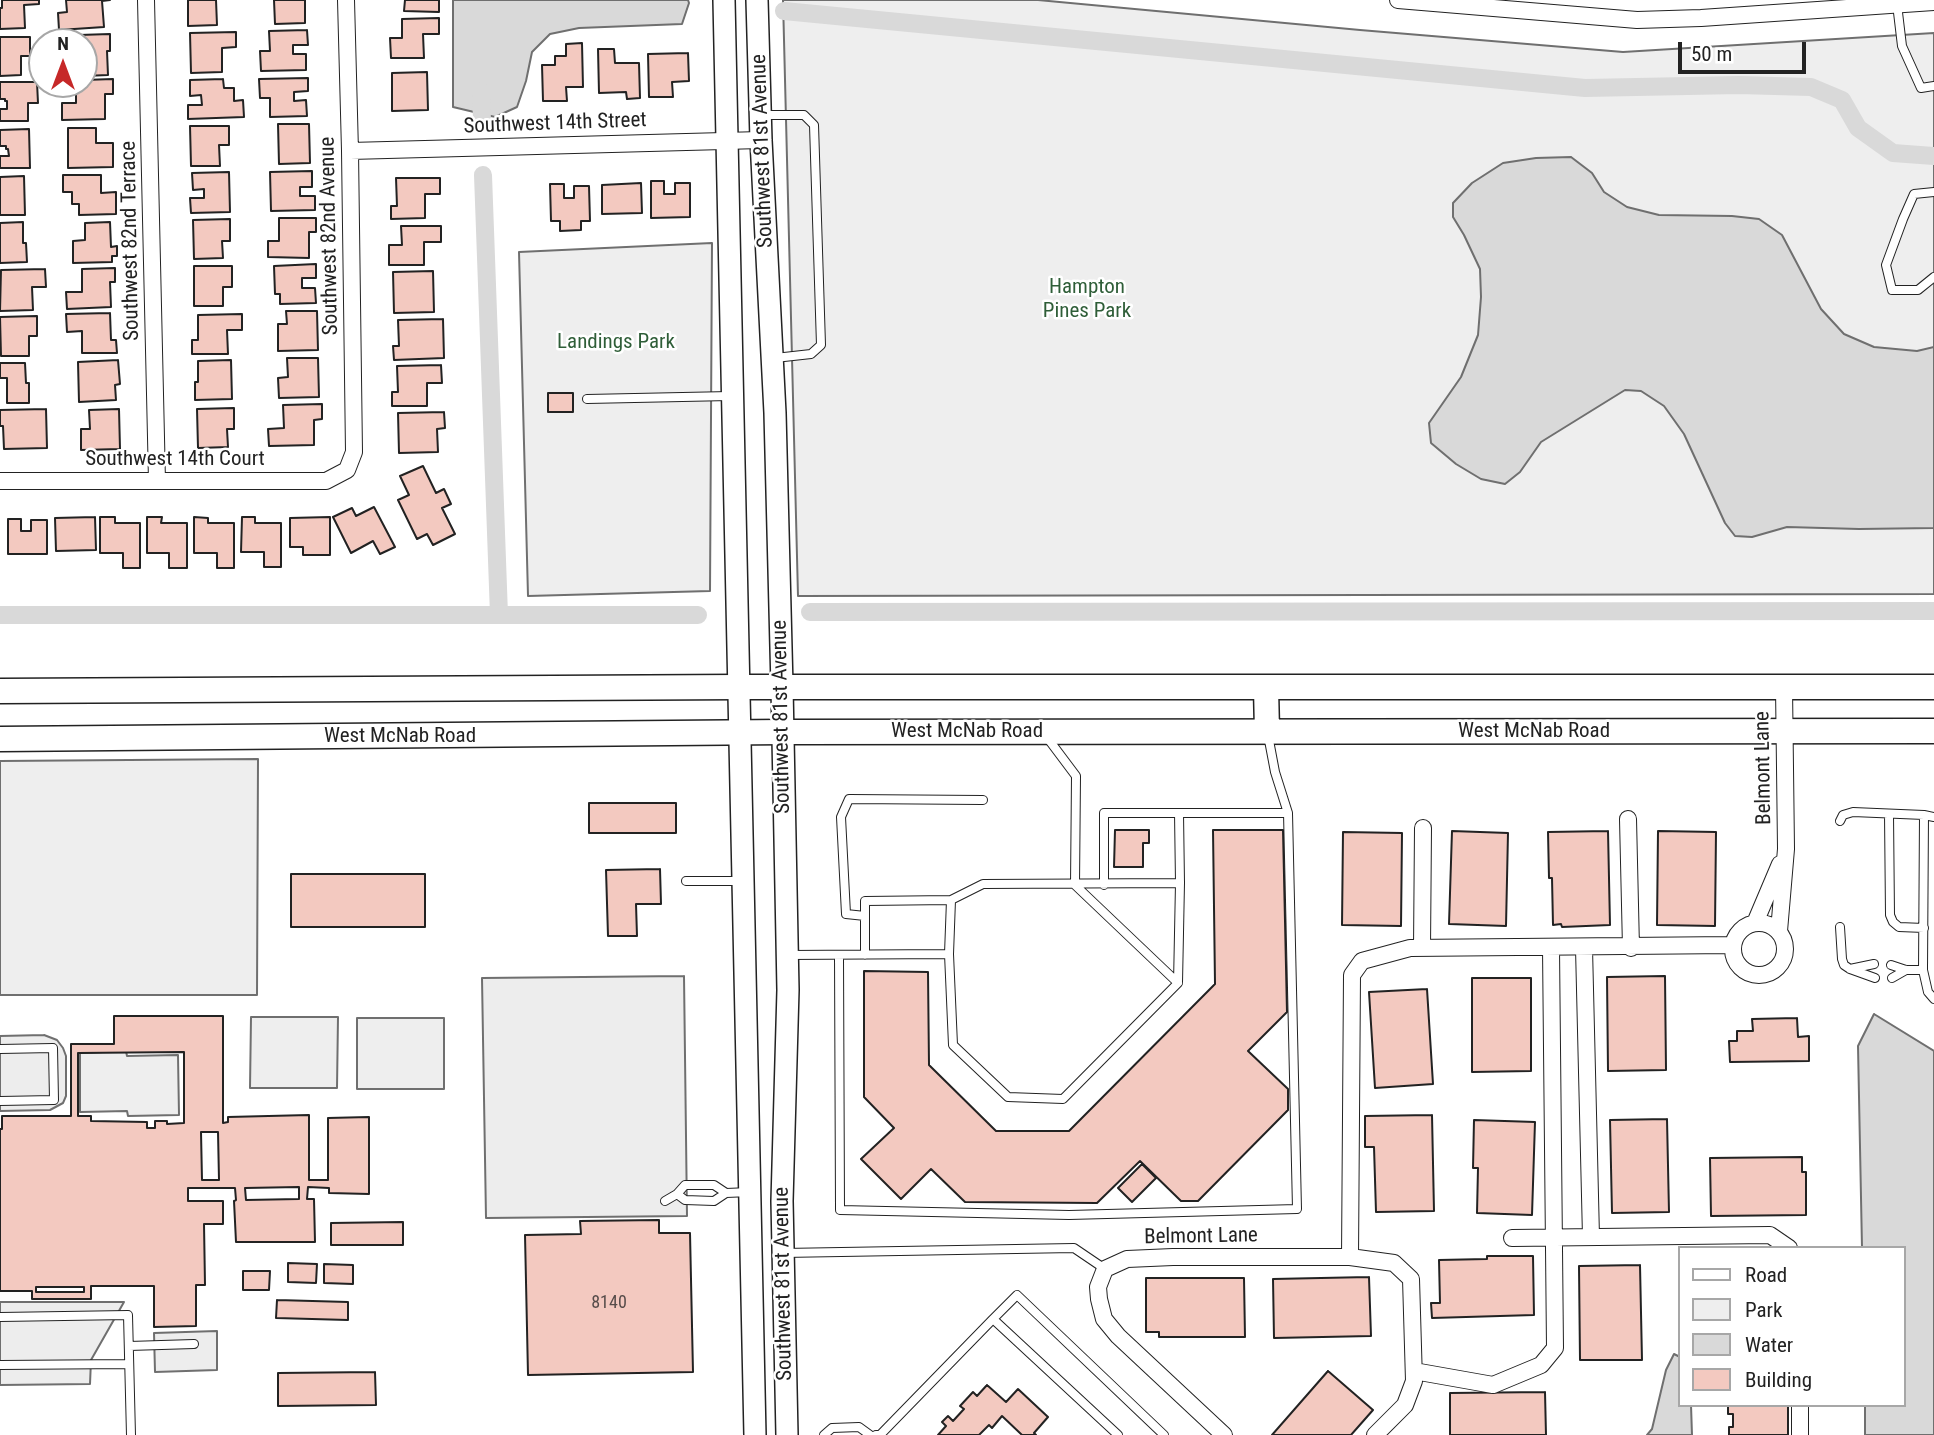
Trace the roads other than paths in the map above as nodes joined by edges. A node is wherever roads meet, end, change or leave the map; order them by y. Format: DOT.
graph roads {
  1 [pos="146,0"];
  2 [pos="346,0"];
  3 [pos="724,0"];
  4 [pos="757,0"];
  5 [pos="1398,0"];
  6 [pos="1434,2"];
  7 [pos="1934,2"];
  8 [pos="1900,3"];
  9 [pos="1934,86"];
  10 [pos="760,115"];
  11 [pos="761,140"];
  12 [pos="727,141"];
  13 [pos="350,151"];
  14 [pos="1934,192"];
  15 [pos="1934,277"];
  16 [pos="772,358"];
  17 [pos="733,396"];
  18 [pos="587,399"];
  19 [pos="347,470"];
  20 [pos="0,481"];
  21 [pos="157,481"];
  22 [pos="740,687"];
  23 [pos="782,687"];
  24 [pos="1266,687"];
  25 [pos="1784,687"];
  26 [pos="1934,687"];
  27 [pos="0,691"];
  28 [pos="1934,731"];
  29 [pos="741,733"];
  30 [pos="783,733"];
  31 [pos="1043,733"];
  32 [pos="1267,733"];
  33 [pos="1785,733"];
  34 [pos="0,739"];
  35 [pos="983,800"];
  36 [pos="1179,813"];
  37 [pos="1288,813"];
  38 [pos="1889,814"];
  39 [pos="1924,815"];
  40 [pos="1934,817"];
  41 [pos="1628,820"];
  42 [pos="1840,821"];
  43 [pos="1423,828"];
  44 [pos="1786,849"];
  45 [pos="686,881"];
  46 [pos="744,881"];
  47 [pos="1180,883"];
  48 [pos="1074,885"];
  49 [pos="1104,885"];
  50 [pos="951,900"];
  51 [pos="865,916"];
  52 [pos="1755,923"];
  53 [pos="1840,928"];
  54 [pos="1924,928"];
  55 [pos="1779,931"];
  56 [pos="1732,945"];
  57 [pos="1422,948"];
  58 [pos="1551,948"];
  59 [pos="1584,948"];
  60 [pos="1631,948"];
  61 [pos="949,954"];
  62 [pos="839,955"];
  63 [pos="865,955"];
  64 [pos="787,956"];
  65 [pos="1874,964"];
  66 [pos="1891,965"];
  67 [pos="1850,969"];
  68 [pos="1906,970"];
  69 [pos="1923,970"];
  70 [pos="1875,978"];
  71 [pos="1892,978"];
  72 [pos="1178,983"];
  73 [pos="1934,999"];
  74 [pos="0,1049"];
  75 [pos="0,1101"];
  76 [pos="750,1192"];
  77 [pos="726,1193"];
  78 [pos="677,1194"];
  79 [pos="665,1201"];
  80 [pos="1555,1237"];
  81 [pos="1591,1237"];
  82 [pos="1512,1238"];
  83 [pos="1786,1246"];
  84 [pos="783,1253"];
  85 [pos="1350,1257"];
  86 [pos="1105,1269"];
  87 [pos="0,1317"];
  88 [pos="993,1319"];
  89 [pos="194,1344"];
  90 [pos="129,1346"];
  91 [pos="129,1364"];
  92 [pos="0,1365"];
  93 [pos="1414,1371"];
  94 [pos="1800,1407"];
  95 [pos="131,1435"];
  96 [pos="755,1435"];
  97 [pos="787,1435"];
  98 [pos="824,1435"];
  99 [pos="870,1435"];
  100 [pos="879,1435"];
  101 [pos="1118,1435"];
  102 [pos="1164,1435"];
  103 [pos="1224,1435"];
  104 [pos="1376,1435"];
  105 [pos="1800,1435"];
  1 -- 21 [label="street, Southwest 82nd Terrace"];
  2 -- 13 [label="street, Southwest 82nd Avenue"];
  3 -- 12 [label="street, Southwest 81st Avenue"];
  4 -- 10 [label="street, Southwest 81st Avenue"];
  5 -- 6 [label="street"];
  6 -- 8 [label="street"];
  7 -- 8 [label="street"];
  8 -- 9 [label="lane"];
  10 -- 11 [label="street, Southwest 81st Avenue"];
  10 -- 16 [label="lane"];
  11 -- 12 [label="street, Southwest 14th Street"];
  11 -- 16 [label="street, Southwest 81st Avenue"];
  12 -- 13 [label="street, Southwest 14th Street"];
  12 -- 17 [label="street, Southwest 81st Avenue"];
  13 -- 19 [label="street, Southwest 82nd Avenue"];
  14 -- 15 [label="lane"];
  16 -- 23 [label="street, Southwest 81st Avenue"];
  17 -- 18 [label="lane"];
  17 -- 22 [label="street, Southwest 81st Avenue"];
  19 -- 21 [label="street, Southwest 14th Court"];
  20 -- 21 [label="street, Southwest 14th Court"];
  22 -- 23 [label="main road"];
  22 -- 27 [label="main road"];
  22 -- 29 [label="street, Southwest 81st Avenue"];
  23 -- 24 [label="main road"];
  23 -- 30 [label="street, Southwest 81st Avenue"];
  24 -- 25 [label="main road"];
  24 -- 32 [label="main road"];
  25 -- 26 [label="main road"];
  25 -- 33 [label="street, Belmont Lane"];
  28 -- 33 [label="main road, West McNab Road"];
  29 -- 30 [label="main road, West McNab Road"];
  29 -- 34 [label="main road, West McNab Road"];
  29 -- 46 [label="street, Southwest 81st Avenue"];
  30 -- 31 [label="main road, West McNab Road"];
  30 -- 64 [label="street, Southwest 81st Avenue"];
  31 -- 32 [label="main road, West McNab Road"];
  31 -- 48 [label="lane"];
  32 -- 33 [label="main road, West McNab Road"];
  32 -- 37 [label="lane"];
  33 -- 44 [label="street, Belmont Lane"];
  35 -- 51 [label="lane"];
  36 -- 37 [label="lane"];
  36 -- 47 [label="lane"];
  36 -- 49 [label="lane"];
  37 -- 62 [label="lane"];
  38 -- 39 [label="lane"];
  38 -- 42 [label="lane"];
  38 -- 54 [label="lane"];
  39 -- 40 [label="lane"];
  39 -- 54 [label="lane"];
  41 -- 60 [label="street"];
  43 -- 57 [label="street"];
  44 -- 52 [label="street, Belmont Lane"];
  44 -- 55 [label="street, Belmont Lane"];
  45 -- 46 [label="lane"];
  46 -- 76 [label="street, Southwest 81st Avenue"];
  47 -- 49 [label="lane"];
  47 -- 72 [label="lane"];
  48 -- 49 [label="lane"];
  48 -- 50 [label="lane"];
  48 -- 72 [label="lane"];
  50 -- 51 [label="lane"];
  50 -- 61 [label="lane"];
  51 -- 63 [label="lane"];
  52 -- 55 [label="street"];
  52 -- 56 [label="street, Belmont Lane"];
  53 -- 67 [label="lane"];
  54 -- 69 [label="lane"];
  55 -- 56 [label="street, Belmont Lane"];
  56 -- 60 [label="street"];
  57 -- 58 [label="street"];
  57 -- 85 [label="street"];
  58 -- 59 [label="street"];
  58 -- 80 [label="street"];
  59 -- 60 [label="street"];
  59 -- 81 [label="street"];
  61 -- 63 [label="lane"];
  61 -- 72 [label="lane"];
  62 -- 63 [label="lane"];
  62 -- 64 [label="lane"];
  64 -- 84 [label="street, Southwest 81st Avenue"];
  65 -- 67 [label="lane"];
  66 -- 68 [label="lane"];
  67 -- 70 [label="lane"];
  68 -- 69 [label="lane"];
  68 -- 71 [label="lane"];
  69 -- 73 [label="lane"];
  74 -- 75 [label="lane"];
  76 -- 77 [label="lane"];
  76 -- 96 [label="street, Southwest 81st Avenue"];
  77 -- 78 [label="lane"];
  77 -- 78 [label="lane"];
  78 -- 79 [label="lane"];
  80 -- 81 [label="street"];
  80 -- 82 [label="street"];
  80 -- 93 [label="street"];
  81 -- 83 [label="street"];
  84 -- 86 [label="lane"];
  84 -- 97 [label="street, Southwest 81st Avenue"];
  85 -- 86 [label="street, Belmont Lane"];
  85 -- 93 [label="street, Belmont Lane"];
  86 -- 103 [label="street"];
  87 -- 90 [label="lane"];
  88 -- 100 [label="lane"];
  88 -- 101 [label="lane"];
  88 -- 102 [label="lane"];
  89 -- 90 [label="lane"];
  90 -- 91 [label="lane"];
  91 -- 92 [label="lane"];
  91 -- 95 [label="lane"];
  93 -- 104 [label="street, Belmont Lane"];
  94 -- 105 [label="street"];
  98 -- 99 [label="lane"];
}
